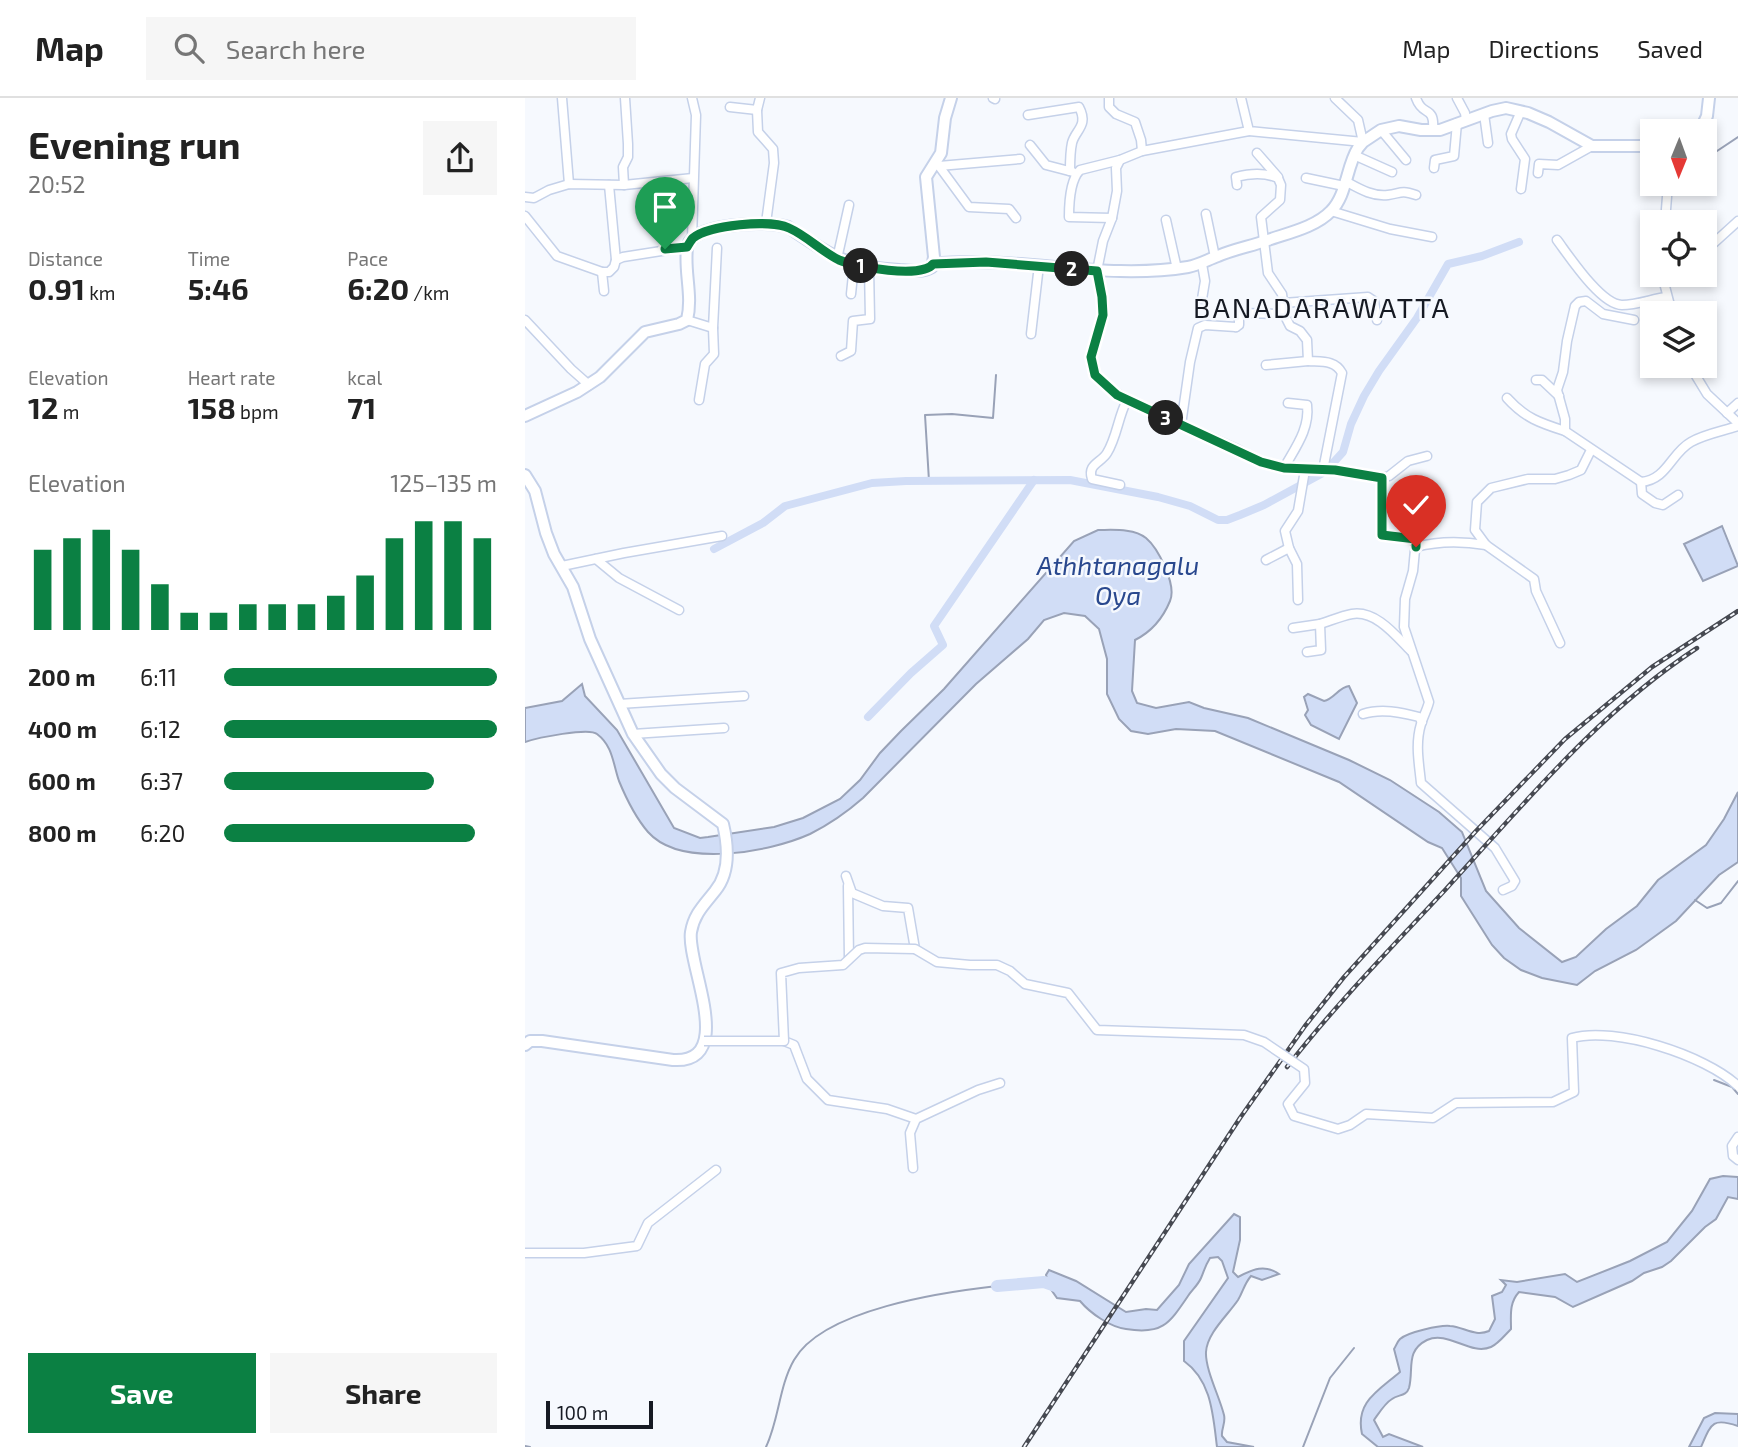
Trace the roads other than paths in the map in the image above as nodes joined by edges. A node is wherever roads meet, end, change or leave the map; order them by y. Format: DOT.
graph roads {
  1 [pos="562,98"];
  2 [pos="625,98"];
  3 [pos="692,98"];
  4 [pos="760,98"];
  5 [pos="951,98"];
  6 [pos="1109,98"];
  7 [pos="1241,98"];
  8 [pos="1335,98"];
  9 [pos="1416,98"];
  10 [pos="1457,98"];
  11 [pos="1709,98"];
  12 [pos="730,107"];
  13 [pos="757,110"];
  14 [pos="1521,111"];
  15 [pos="1483,114"];
  16 [pos="1028,115"];
  17 [pos="1706,119"];
  18 [pos="1461,122"];
  19 [pos="1381,130"];
  20 [pos="1249,131"];
  21 [pos="1433,131"];
  22 [pos="1363,142"];
  23 [pos="1489,142"];
  24 [pos="1030,145"];
  25 [pos="1592,146"];
  26 [pos="1640,146"];
  27 [pos="1145,150"];
  28 [pos="1257,153"];
  29 [pos="1354,155"];
  30 [pos="1020,159"];
  31 [pos="1120,160"];
  32 [pos="1406,160"];
  33 [pos="937,164"];
  34 [pos="1434,168"];
  35 [pos="1392,172"];
  36 [pos="1073,173"];
  37 [pos="1538,173"];
  38 [pos="693,178"];
  39 [pos="1278,178"];
  40 [pos="1306,178"];
  41 [pos="1344,183"];
  42 [pos="569,184"];
  43 [pos="609,185"];
  44 [pos="624,185"];
  45 [pos="1237,185"];
  46 [pos="1521,190"];
  47 [pos="1416,195"];
  48 [pos="525,197"];
  49 [pos="849,205"];
  50 [pos="1331,211"];
  51 [pos="1206,214"];
  52 [pos="525,216"];
  53 [pos="1016,218"];
  54 [pos="1112,218"];
  55 [pos="1166,220"];
  56 [pos="1738,221"];
  57 [pos="766,223"];
  58 [pos="1432,237"];
  59 [pos="1557,240"];
  60 [pos="1717,240"];
  61 [pos="1265,241"];
  62 [pos="690,243"];
  63 [pos="716,248"];
  64 [pos="1215,257"];
  65 [pos="837,259"];
  66 [pos="616,260"];
  67 [pos="933,264"];
  68 [pos="1202,264"];
  69 [pos="854,265"];
  70 [pos="1039,265"];
  71 [pos="869,267"];
  72 [pos="1177,269"];
  73 [pos="1097,271"];
  74 [pos="602,272"];
  75 [pos="1664,287"];
  76 [pos="604,291"];
  77 [pos="851,294"];
  78 [pos="1666,297"];
  79 [pos="1202,299"];
  80 [pos="1668,301"];
  81 [pos="1283,303"];
  82 [pos="1285,314"];
  83 [pos="525,320"];
  84 [pos="687,320"];
  85 [pos="1377,320"];
  86 [pos="1634,320"];
  87 [pos="713,328"];
  88 [pos="1031,334"];
  89 [pos="841,356"];
  90 [pos="1308,361"];
  91 [pos="1266,365"];
  92 [pos="1697,378"];
  93 [pos="1536,380"];
  94 [pos="589,385"];
  95 [pos="1559,396"];
  96 [pos="1507,398"];
  97 [pos="699,400"];
  98 [pos="1126,400"];
  99 [pos="1288,403"];
  100 [pos="1738,403"];
  101 [pos="1727,413"];
  102 [pos="525,416"];
  103 [pos="1738,424"];
  104 [pos="1181,425"];
  105 [pos="1565,431"];
  106 [pos="1591,450"];
  107 [pos="1427,456"];
  108 [pos="1284,468"];
  109 [pos="1305,470"];
  110 [pos="1323,470"];
  111 [pos="1382,478"];
  112 [pos="527,480"];
  113 [pos="1641,482"];
  114 [pos="1120,485"];
  115 [pos="1678,495"];
  116 [pos="722,536"];
  117 [pos="1486,545"];
  118 [pos="1416,547"];
  119 [pos="1289,548"];
  120 [pos="596,559"];
  121 [pos="1266,560"];
  122 [pos="562,566"];
  123 [pos="1298,600"];
  124 [pos="679,610"];
  125 [pos="1320,624"];
  126 [pos="1293,628"];
  127 [pos="1560,643"];
  128 [pos="1307,652"];
  129 [pos="1413,653"];
  130 [pos="744,696"];
  131 [pos="619,704"];
  132 [pos="1363,714"];
  133 [pos="1422,722"];
  134 [pos="724,728"];
  135 [pos="633,734"];
  136 [pos="1503,890"];
  137 [pos="915,949"];
  138 [pos="849,959"];
  139 [pos="704,1041"];
  140 [pos="784,1041"];
  141 [pos="525,1045"];
  142 [pos="1736,1080"];
  143 [pos="1000,1083"];
  144 [pos="916,1119"];
  145 [pos="1738,1137"];
  146 [pos="1738,1160"];
  147 [pos="913,1168"];
  148 [pos="716,1170"];
  149 [pos="525,1253"];
  1 -- 42 [label="street"];
  2 -- 44 [label="street"];
  3 -- 38 [label="street"];
  4 -- 13 [label="street"];
  5 -- 33 [label="street"];
  6 -- 27 [label="street"];
  7 -- 20 [label="street"];
  8 -- 22 [label="street"];
  9 -- 21 [label="street"];
  10 -- 18 [label="street"];
  11 -- 17 [label="street"];
  12 -- 13 [label="street"];
  13 -- 57 [label="street"];
  14 -- 15 [label="street"];
  14 -- 25 [label="street"];
  14 -- 46 [label="street"];
  15 -- 18 [label="street"];
  15 -- 23 [label="street"];
  16 -- 36 [label="street"];
  18 -- 21 [label="street"];
  18 -- 34 [label="street"];
  19 -- 21 [label="street"];
  19 -- 22 [label="street"];
  19 -- 32 [label="street"];
  20 -- 22 [label="street"];
  20 -- 27 [label="street"];
  22 -- 29 [label="street"];
  24 -- 36 [label="street"];
  25 -- 26 [label="street"];
  25 -- 37 [label="street"];
  27 -- 31 [label="street"];
  28 -- 39 [label="street"];
  29 -- 35 [label="street"];
  29 -- 41 [label="street"];
  30 -- 33 [label="street"];
  31 -- 36 [label="street"];
  31 -- 54 [label="street"];
  33 -- 53 [label="street"];
  33 -- 67 [label="street"];
  36 -- 54 [label="street"];
  38 -- 44 [label="street"];
  38 -- 62 [label="street"];
  39 -- 45 [label="street"];
  39 -- 61 [label="street"];
  40 -- 41 [label="street"];
  41 -- 47 [label="street"];
  41 -- 50 [label="street"];
  42 -- 43 [label="street"];
  42 -- 48 [label="street"];
  43 -- 44 [label="street"];
  43 -- 66 [label="street"];
  49 -- 65 [label="street"];
  50 -- 58 [label="street"];
  50 -- 61 [label="street"];
  51 -- 64 [label="street"];
  52 -- 74 [label="street"];
  54 -- 73 [label="street"];
  55 -- 72 [label="street"];
  56 -- 60 [label="street"];
  57 -- 62 [label="street"];
  57 -- 65 [label="street"];
  59 -- 78 [label="street"];
  61 -- 64 [label="street"];
  61 -- 81 [label="street"];
  62 -- 66 [label="street"];
  62 -- 84 [label="street"];
  63 -- 87 [label="street"];
  64 -- 68 [label="street"];
  65 -- 69 [label="street"];
  66 -- 74 [label="street"];
  67 -- 70 [label="street"];
  67 -- 71 [label="street"];
  68 -- 72 [label="street"];
  68 -- 79 [label="street"];
  69 -- 71 [label="street"];
  69 -- 77 [label="street"];
  70 -- 73 [label="street"];
  70 -- 88 [label="street"];
  71 -- 89 [label="street"];
  72 -- 73 [label="street"];
  73 -- 98 [label="street"];
  74 -- 76 [label="street"];
  75 -- 78 [label="street"];
  78 -- 80 [label="street"];
  81 -- 82 [label="street"];
  81 -- 85 [label="street"];
  82 -- 90 [label="street"];
  82 -- 104 [label="street"];
  83 -- 94 [label="street"];
  84 -- 87 [label="street"];
  84 -- 94 [label="street"];
  86 -- 95 [label="street"];
  87 -- 97 [label="street"];
  90 -- 91 [label="street"];
  90 -- 110 [label="street"];
  92 -- 101 [label="street"];
  93 -- 95 [label="street"];
  94 -- 102 [label="street"];
  95 -- 105 [label="street"];
  96 -- 105 [label="street"];
  98 -- 104 [label="street"];
  98 -- 114 [label="street"];
  99 -- 108 [label="street"];
  100 -- 101 [label="street"];
  101 -- 103 [label="street"];
  103 -- 113 [label="street"];
  104 -- 108 [label="street"];
  105 -- 106 [label="street"];
  106 -- 113 [label="street"];
  106 -- 117 [label="street"];
  107 -- 111 [label="street"];
  108 -- 109 [label="street"];
  109 -- 110 [label="street"];
  109 -- 119 [label="street"];
  110 -- 111 [label="street"];
  111 -- 118 [label="street"];
  112 -- 122 [label="street"];
  113 -- 115 [label="street"];
  116 -- 120 [label="street"];
  117 -- 118 [label="street"];
  117 -- 127 [label="street"];
  118 -- 129 [label="street"];
  119 -- 121 [label="street"];
  119 -- 123 [label="street"];
  120 -- 122 [label="street"];
  120 -- 124 [label="street"];
  122 -- 131 [label="street"];
  125 -- 126 [label="street"];
  125 -- 128 [label="street"];
  125 -- 129 [label="street"];
  129 -- 133 [label="street"];
  130 -- 131 [label="street"];
  131 -- 135 [label="street"];
  132 -- 133 [label="street"];
  133 -- 136 [label="street"];
  134 -- 135 [label="street"];
  135 -- 139 [label="street"];
  137 -- 138 [label="street, bridge"];
  137 -- 138 [label="street"];
  137 -- 142 [label="street, bridge"];
  138 -- 140 [label="street, bridge"];
  139 -- 140 [label="street, bridge"];
  139 -- 141 [label="street"];
  140 -- 144 [label="street"];
  143 -- 144 [label="street"];
  144 -- 147 [label="street"];
  145 -- 146 [label="street"];
  148 -- 149 [label="street"];
}
